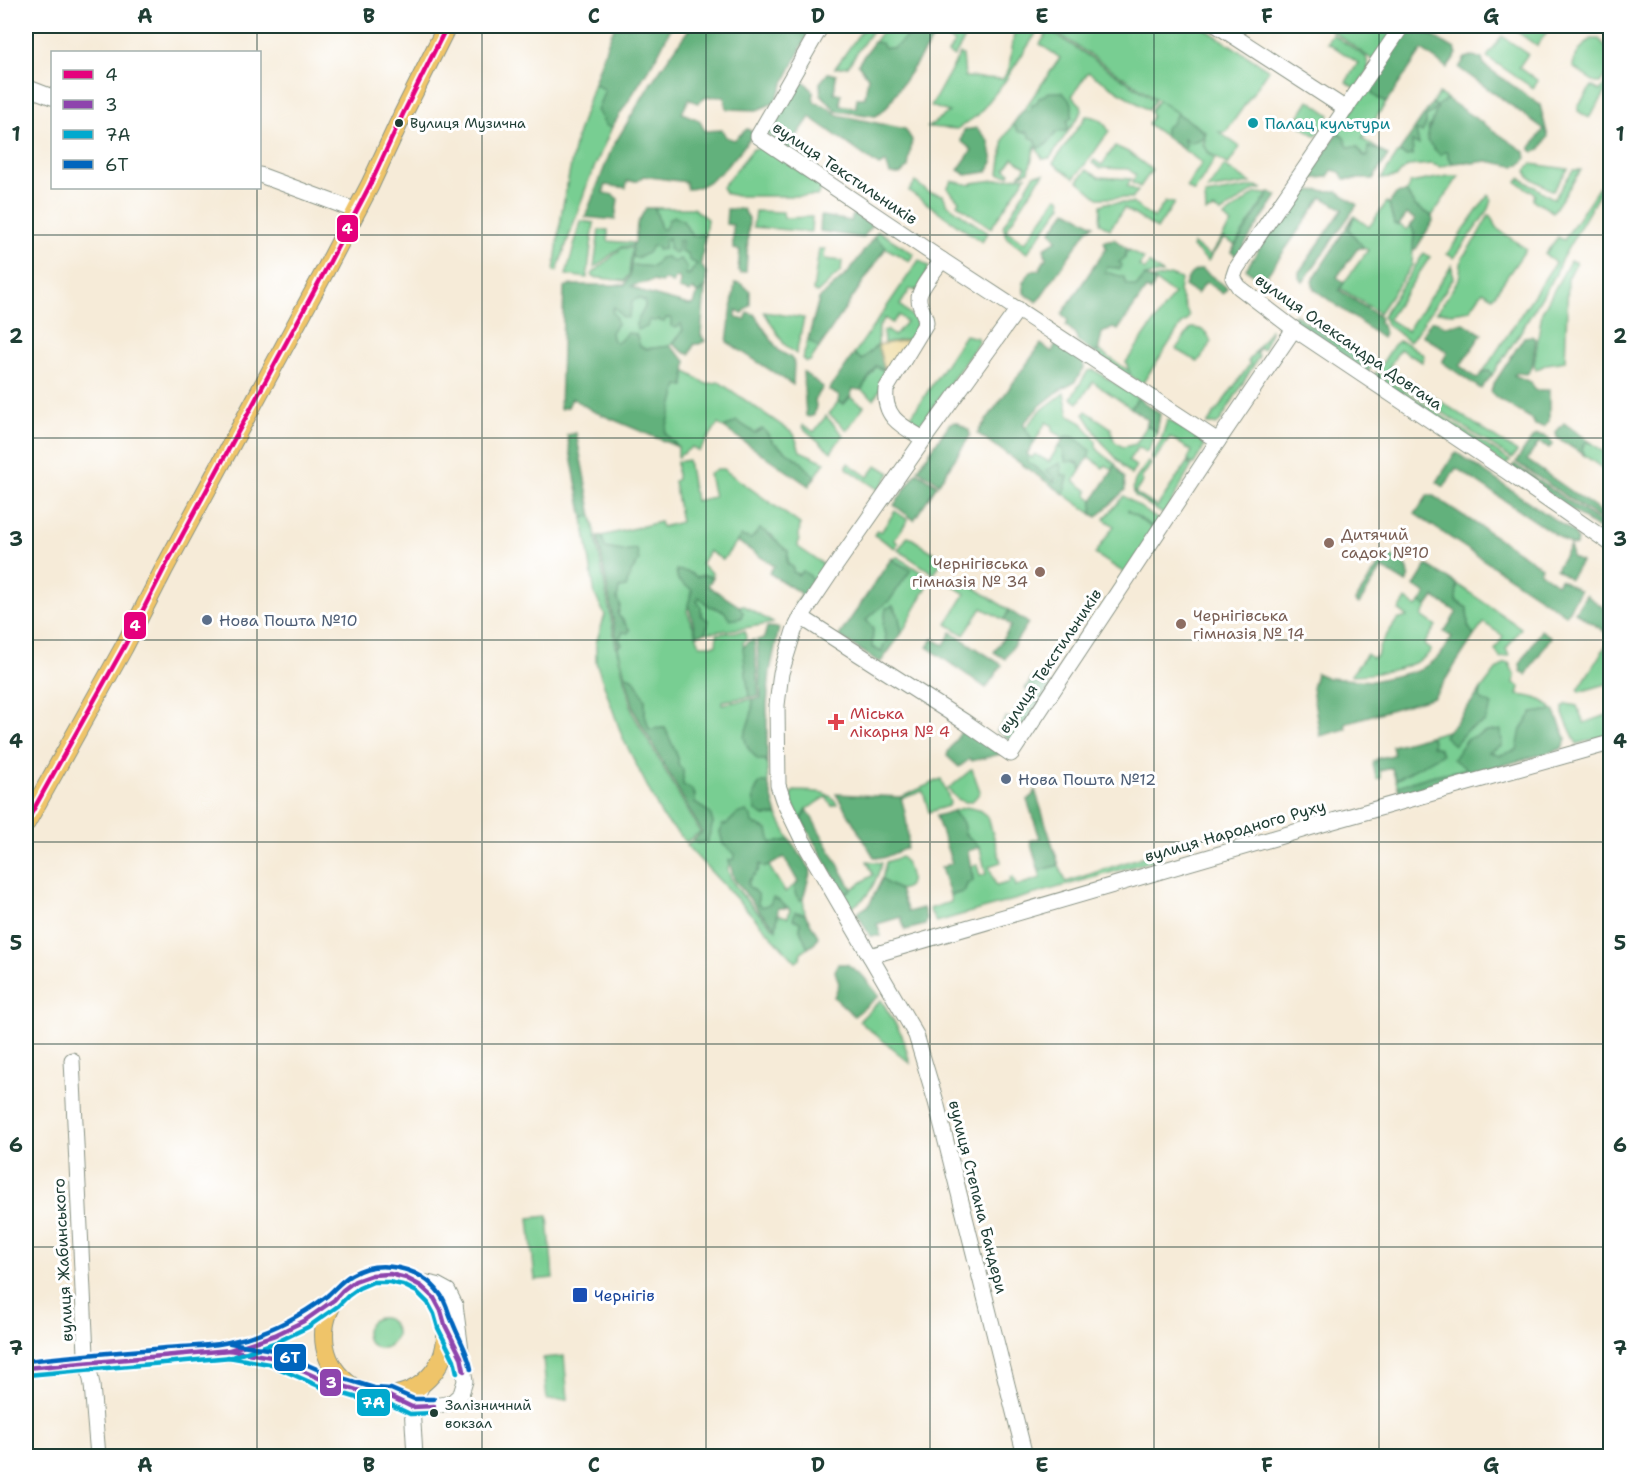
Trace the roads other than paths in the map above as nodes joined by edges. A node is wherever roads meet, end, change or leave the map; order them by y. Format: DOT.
graph roads {
  1 [pos="447,26"];
  2 [pos="821,26"];
  3 [pos="1218,26"];
  4 [pos="1402,26"];
  5 [pos="26,87"];
  6 [pos="51,97"];
  7 [pos="1346,109"];
  8 [pos="261,175"];
  9 [pos="357,211"];
  10 [pos="942,260"];
  11 [pos="1018,309"];
  12 [pos="1294,329"];
  13 [pos="924,439"];
  14 [pos="1218,441"];
  15 [pos="1611,543"];
  16 [pos="801,617"];
  17 [pos="1611,742"];
  18 [pos="26,823"];
  19 [pos="870,956"];
  20 [pos="72,1060"];
  21 [pos="409,1279"];
  22 [pos="334,1300"];
  23 [pos="455,1305"];
  24 [pos="445,1325"];
  25 [pos="230,1350"];
  26 [pos="87,1363"];
  27 [pos="26,1368"];
  28 [pos="464,1371"];
  29 [pos="423,1383"];
  30 [pos="355,1389"];
  31 [pos="389,1396"];
  32 [pos="412,1407"];
  33 [pos="98,1456"];
  34 [pos="415,1456"];
  35 [pos="1025,1456"];
  1 -- 9 [label="main road"];
  2 -- 10 [label="street, вулиця Текстильників"];
  3 -- 7 [label="street"];
  4 -- 7 [label="street, вулиця Олександра Довгача"];
  5 -- 6 [label="street"];
  7 -- 12 [label="street, вулиця Олександра Довгача"];
  8 -- 9 [label="street"];
  9 -- 18 [label="main road"];
  10 -- 11 [label="street, вулиця Текстильників"];
  10 -- 13 [label="street"];
  11 -- 13 [label="street"];
  11 -- 14 [label="street, вулиця Текстильників"];
  12 -- 14 [label="street, вулиця Текстильників"];
  12 -- 15 [label="street, вулиця Олександра Довгача"];
  13 -- 16 [label="street"];
  14 -- 16 [label="street, вулиця Текстильників"];
  16 -- 19 [label="street"];
  17 -- 19 [label="street, вулиця Народного Руху"];
  19 -- 35 [label="street, вулиця Степана Бандери"];
  20 -- 26 [label="street, вулиця Жабинського"];
  21 -- 22 [label="main road"];
  21 -- 23 [label="street"];
  21 -- 24 [label="main road"];
  22 -- 25 [label="main road"];
  22 -- 30 [label="main road"];
  23 -- 24 [label="street"];
  23 -- 28 [label="street"];
  24 -- 28 [label="street"];
  24 -- 29 [label="main road"];
  25 -- 26 [label="main road"];
  25 -- 30 [label="main road"];
  26 -- 27 [label="main road"];
  26 -- 33 [label="street, вулиця Жабинського"];
  28 -- 32 [label="street"];
  29 -- 31 [label="main road"];
  29 -- 32 [label="street"];
  30 -- 31 [label="main road"];
  31 -- 32 [label="street"];
  32 -- 34 [label="street"];
}
